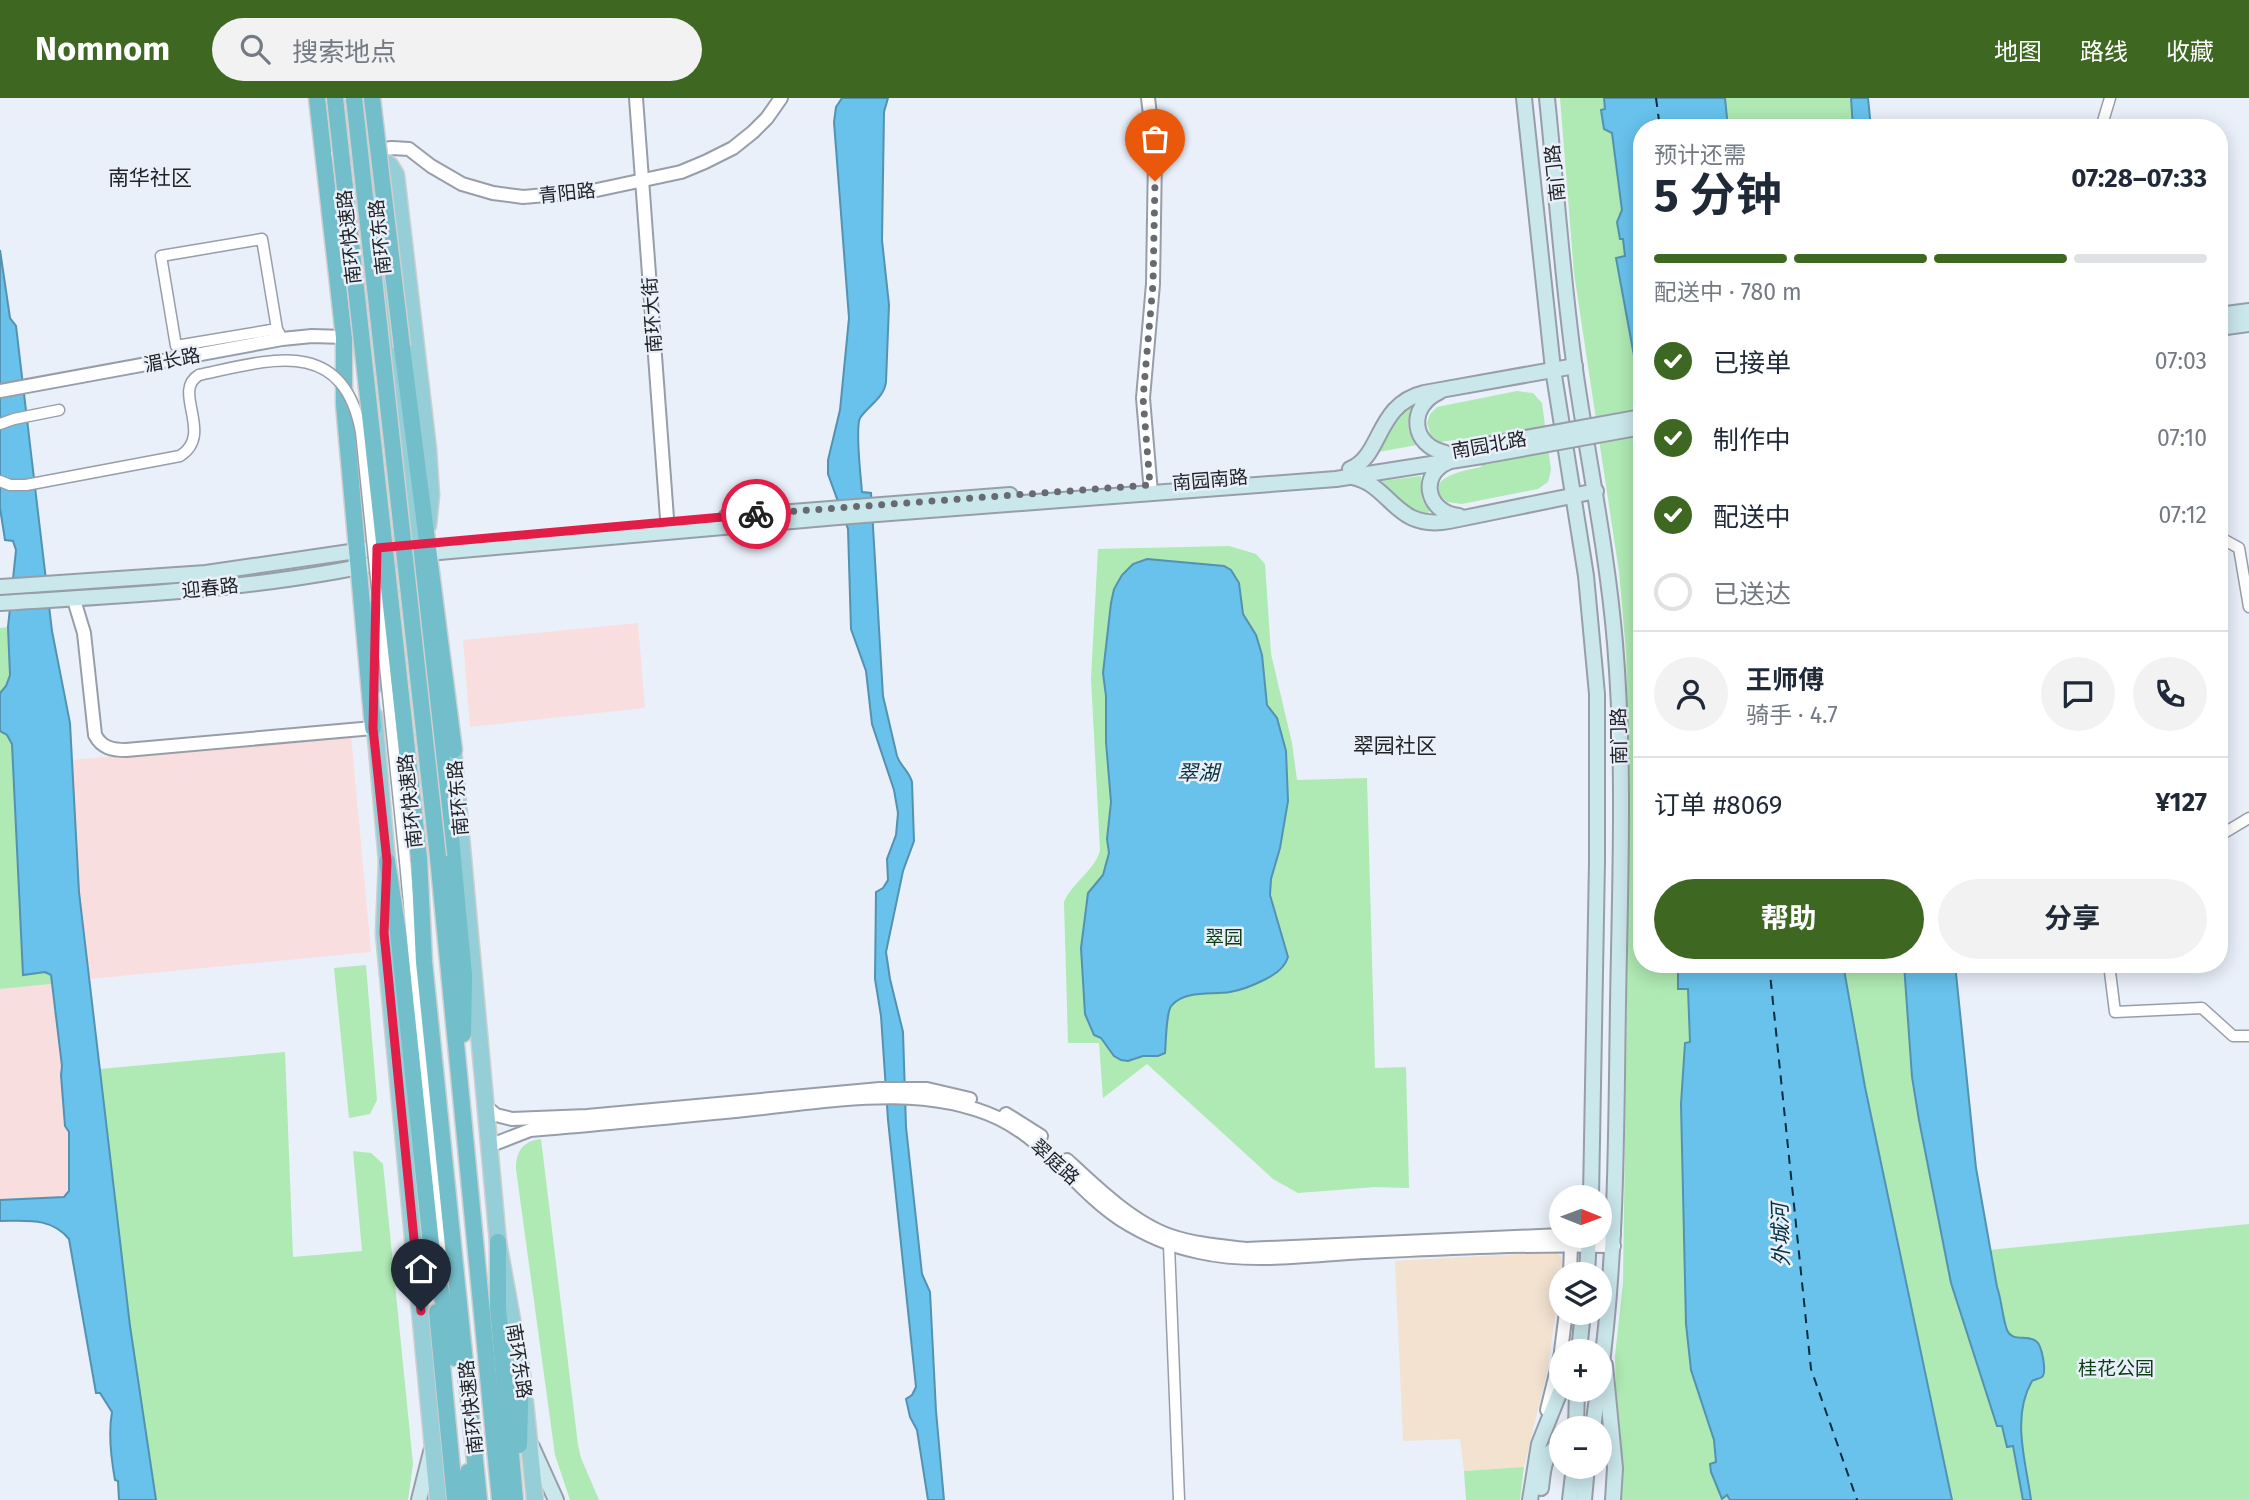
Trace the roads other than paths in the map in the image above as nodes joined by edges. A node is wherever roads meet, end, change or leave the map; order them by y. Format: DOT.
graph roads {
  1 [pos="314,98"];
  2 [pos="330,98"];
  3 [pos="335,98"];
  4 [pos="354,98"];
  5 [pos="366,98"];
  6 [pos="372,98"];
  7 [pos="636,98"];
  8 [pos="781,98"];
  9 [pos="1148,98"];
  10 [pos="1524,98"];
  11 [pos="1547,98"];
  12 [pos="2109,98"];
  13 [pos="2103,119"];
  14 [pos="371,152"];
  15 [pos="336,155"];
  16 [pos="642,180"];
  17 [pos="2249,311"];
  18 [pos="2228,314"];
  19 [pos="2249,324"];
  20 [pos="2228,327"];
  21 [pos="280,334"];
  22 [pos="344,337"];
  23 [pos="1575,366"];
  24 [pos="1553,369"];
  25 [pos="1447,388"];
  26 [pos="0,391"];
  27 [pos="59,410"];
  28 [pos="1633,419"];
  29 [pos="0,424"];
  30 [pos="1633,428"];
  31 [pos="1481,451"];
  32 [pos="1447,457"];
  33 [pos="1343,474"];
  34 [pos="0,481"];
  35 [pos="1150,489"];
  36 [pos="1596,491"];
  37 [pos="1574,496"];
  38 [pos="1468,516"];
  39 [pos="668,527"];
  40 [pos="2228,542"];
  41 [pos="421,549"];
  42 [pos="383,555"];
  43 [pos="358,559"];
  44 [pos="2,587"];
  45 [pos="74,600"];
  46 [pos="3,603"];
  47 [pos="2249,607"];
  48 [pos="432,688"];
  49 [pos="404,690"];
  50 [pos="374,692"];
  51 [pos="373,728"];
  52 [pos="2249,818"];
  53 [pos="2228,831"];
  54 [pos="412,860"];
  55 [pos="387,861"];
  56 [pos="2110,973"];
  57 [pos="463,1032"];
  58 [pos="2249,1036"];
  59 [pos="910,1093"];
  60 [pos="881,1094"];
  61 [pos="485,1106"];
  62 [pos="462,1117"];
  63 [pos="489,1146"];
  64 [pos="1591,1185"];
  65 [pos="1610,1185"];
  66 [pos="1549,1236"];
  67 [pos="498,1241"];
  68 [pos="453,1242"];
  69 [pos="431,1244"];
  70 [pos="1169,1245"];
  71 [pos="1549,1245"];
  72 [pos="1609,1248"];
  73 [pos="446,1311"];
  74 [pos="1604,1339"];
  75 [pos="521,1366"];
  76 [pos="458,1374"];
  77 [pos="1549,1402"];
  78 [pos="1556,1402"];
  79 [pos="1609,1402"];
  80 [pos="530,1440"];
  81 [pos="433,1444"];
  82 [pos="1539,1444"];
  83 [pos="1549,1454"];
  84 [pos="468,1472"];
  85 [pos="1572,1479"];
  86 [pos="1586,1479"];
  87 [pos="1606,1479"];
  88 [pos="419,1500"];
  89 [pos="438,1500"];
  90 [pos="455,1500"];
  91 [pos="466,1500"];
  92 [pos="472,1500"];
  93 [pos="479,1500"];
  94 [pos="504,1500"];
  95 [pos="516,1500"];
  96 [pos="535,1500"];
  97 [pos="556,1500"];
  98 [pos="1179,1500"];
  99 [pos="1530,1500"];
  100 [pos="1539,1500"];
  101 [pos="1570,1500"];
  102 [pos="1584,1500"];
  103 [pos="1605,1500"];
  104 [pos="1613,1500"];
  1 -- 22 [label="highway"];
  1 -- 22 [label="main road"];
  2 -- 15 [label="main road, 南环东路"];
  3 -- 54 [label="highway, 南环快速路, bridge"];
  4 -- 62 [label="highway, 南环快速路, bridge"];
  5 -- 14 [label="main road, 南环东路"];
  6 -- 41 [label="highway, bridge"];
  7 -- 16 [label="street, 南环大街"];
  8 -- 16 [label="street, 青阳路"];
  9 -- 35 [label="street"];
  10 -- 24 [label="main road, 南门路"];
  11 -- 23 [label="main road, 南门路"];
  12 -- 13 [label="street"];
  14 -- 15 [label="street, 青阳路"];
  14 -- 16 [label="street, 青阳路"];
  14 -- 41 [label="main road, 南环东路"];
  14 -- 41 [label="main road"];
  15 -- 42 [label="main road, 南环东路"];
  16 -- 39 [label="street, 南环大街"];
  17 -- 18 [label="main road"];
  19 -- 20 [label="main road"];
  21 -- 21 [label="street"];
  21 -- 22 [label="street, 湄长路"];
  21 -- 26 [label="street, 湄长路"];
  22 -- 43 [label="highway"];
  23 -- 24 [label="main road"];
  23 -- 36 [label="main road, 南门路"];
  24 -- 25 [label="main road"];
  24 -- 37 [label="main road, 南门路"];
  25 -- 32 [label="main road"];
  25 -- 33 [label="main road"];
  27 -- 29 [label="street"];
  28 -- 31 [label="main road, 南园北路, bridge"];
  30 -- 31 [label="main road, 南园北路, bridge"];
  31 -- 32 [label="main road, 南园北路"];
  32 -- 33 [label="main road, 南园北路"];
  32 -- 38 [label="main road"];
  33 -- 35 [label="main road, 南园南路"];
  33 -- 38 [label="main road"];
  34 -- 54 [label="street, bridge"];
  35 -- 39 [label="main road, 南园南路"];
  36 -- 37 [label="main road"];
  36 -- 65 [label="main road, 南门路"];
  37 -- 38 [label="main road"];
  37 -- 64 [label="main road, 南门路"];
  39 -- 41 [label="main road, 南园南路"];
  40 -- 47 [label="street"];
  41 -- 42 [label="main road, 迎春路"];
  41 -- 48 [label="highway"];
  41 -- 61 [label="main road, 南环东路"];
  42 -- 43 [label="main road, 迎春路"];
  42 -- 49 [label="main road"];
  42 -- 50 [label="main road, 南环东路"];
  43 -- 44 [label="main road, 迎春路"];
  43 -- 45 [label="main road, 迎春路"];
  43 -- 51 [label="highway"];
  45 -- 46 [label="main road, 迎春路"];
  45 -- 51 [label="street"];
  48 -- 49 [label="main road"];
  48 -- 57 [label="highway"];
  49 -- 50 [label="main road"];
  50 -- 51 [label="main road, 南环东路"];
  51 -- 55 [label="main road, 南环东路"];
  52 -- 53 [label="street"];
  54 -- 68 [label="highway, 南环快速路"];
  54 -- 73 [label="street"];
  55 -- 69 [label="highway"];
  55 -- 81 [label="main road, 南环东路"];
  56 -- 58 [label="street"];
  57 -- 62 [label="highway"];
  57 -- 94 [label="highway"];
  59 -- 60 [label="street, 翠庭路"];
  59 -- 66 [label="street, 翠庭路"];
  59 -- 70 [label="street, 翠庭路"];
  60 -- 61 [label="street, 翠庭路"];
  60 -- 63 [label="street, 翠庭路"];
  61 -- 63 [label="main road, 南环东路"];
  62 -- 94 [label="highway, 南环快速路"];
  63 -- 67 [label="main road, 南环东路"];
  67 -- 75 [label="main road, 南环东路"];
  67 -- 95 [label="highway"];
  68 -- 76 [label="highway, 南环快速路"];
  68 -- 93 [label="highway, 南环快速路"];
  69 -- 73 [label="highway"];
  69 -- 90 [label="highway"];
  70 -- 71 [label="street, 翠庭路"];
  70 -- 98 [label="street"];
  72 -- 74 [label="main road, 南门路"];
  73 -- 76 [label="highway"];
  75 -- 80 [label="main road, 南环东路"];
  75 -- 95 [label="highway"];
  76 -- 84 [label="highway, 南环快速路"];
  77 -- 82 [label="street"];
  78 -- 82 [label="main road"];
  79 -- 104 [label="main road"];
  80 -- 96 [label="main road, 南环东路"];
  80 -- 97 [label="main road"];
  81 -- 88 [label="main road"];
  81 -- 89 [label="main road, 南环东路"];
  82 -- 99 [label="main road"];
  83 -- 100 [label="main road"];
  84 -- 91 [label="highway"];
  84 -- 92 [label="highway, 南环快速路"];
  85 -- 101 [label="main road"];
  86 -- 102 [label="main road"];
  87 -- 103 [label="main road"];
}
